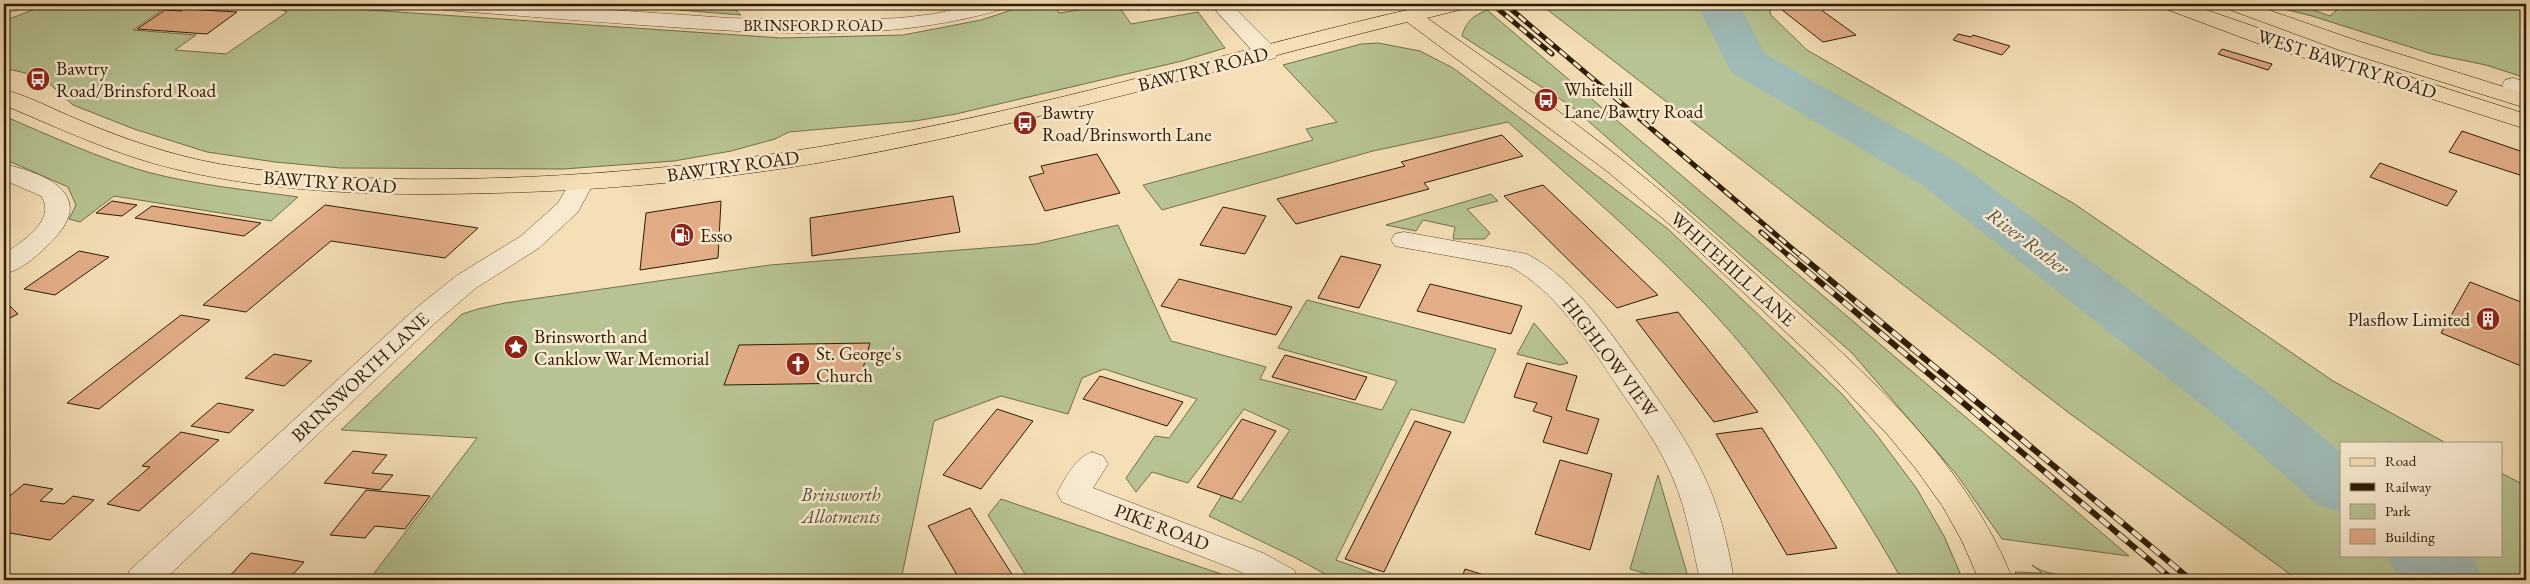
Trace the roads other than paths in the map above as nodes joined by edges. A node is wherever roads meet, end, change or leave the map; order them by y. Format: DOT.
graph roads {
  1 [pos="16,4"];
  2 [pos="444,4"];
  3 [pos="677,4"];
  4 [pos="1000,4"];
  5 [pos="1220,4"];
  6 [pos="1460,4"];
  7 [pos="2170,4"];
  8 [pos="2232,4"];
  9 [pos="4,8"];
  10 [pos="1410,15"];
  11 [pos="660,21"];
  12 [pos="1267,53"];
  13 [pos="2522,92"];
  14 [pos="4,97"];
  15 [pos="2526,122"];
  16 [pos="4,171"];
  17 [pos="582,182"];
  18 [pos="1404,240"];
  19 [pos="4,266"];
  20 [pos="1092,464"];
  21 [pos="142,580"];
  22 [pos="1282,580"];
  23 [pos="1717,580"];
  24 [pos="1996,580"];
  1 -- 9 [label="street"];
  2 -- 11 [label="street, BRINSFORD ROAD"];
  3 -- 11 [label="street"];
  4 -- 11 [label="street, BRINSFORD ROAD"];
  5 -- 12 [label="street"];
  6 -- 10 [label="main road, BAWTRY ROAD"];
  7 -- 15 [label="main road, WEST BAWTRY ROAD"];
  8 -- 13 [label="main road, WEST BAWTRY ROAD"];
  10 -- 12 [label="main road, BAWTRY ROAD"];
  10 -- 24 [label="main road, WHITEHILL LANE"];
  12 -- 17 [label="main road, BAWTRY ROAD"];
  14 -- 17 [label="main road, BAWTRY ROAD"];
  16 -- 19 [label="street"];
  17 -- 21 [label="street, BRINSWORTH LANE"];
  18 -- 23 [label="street, HIGHLOW VIEW"];
  20 -- 22 [label="street, PIKE ROAD"];
}
